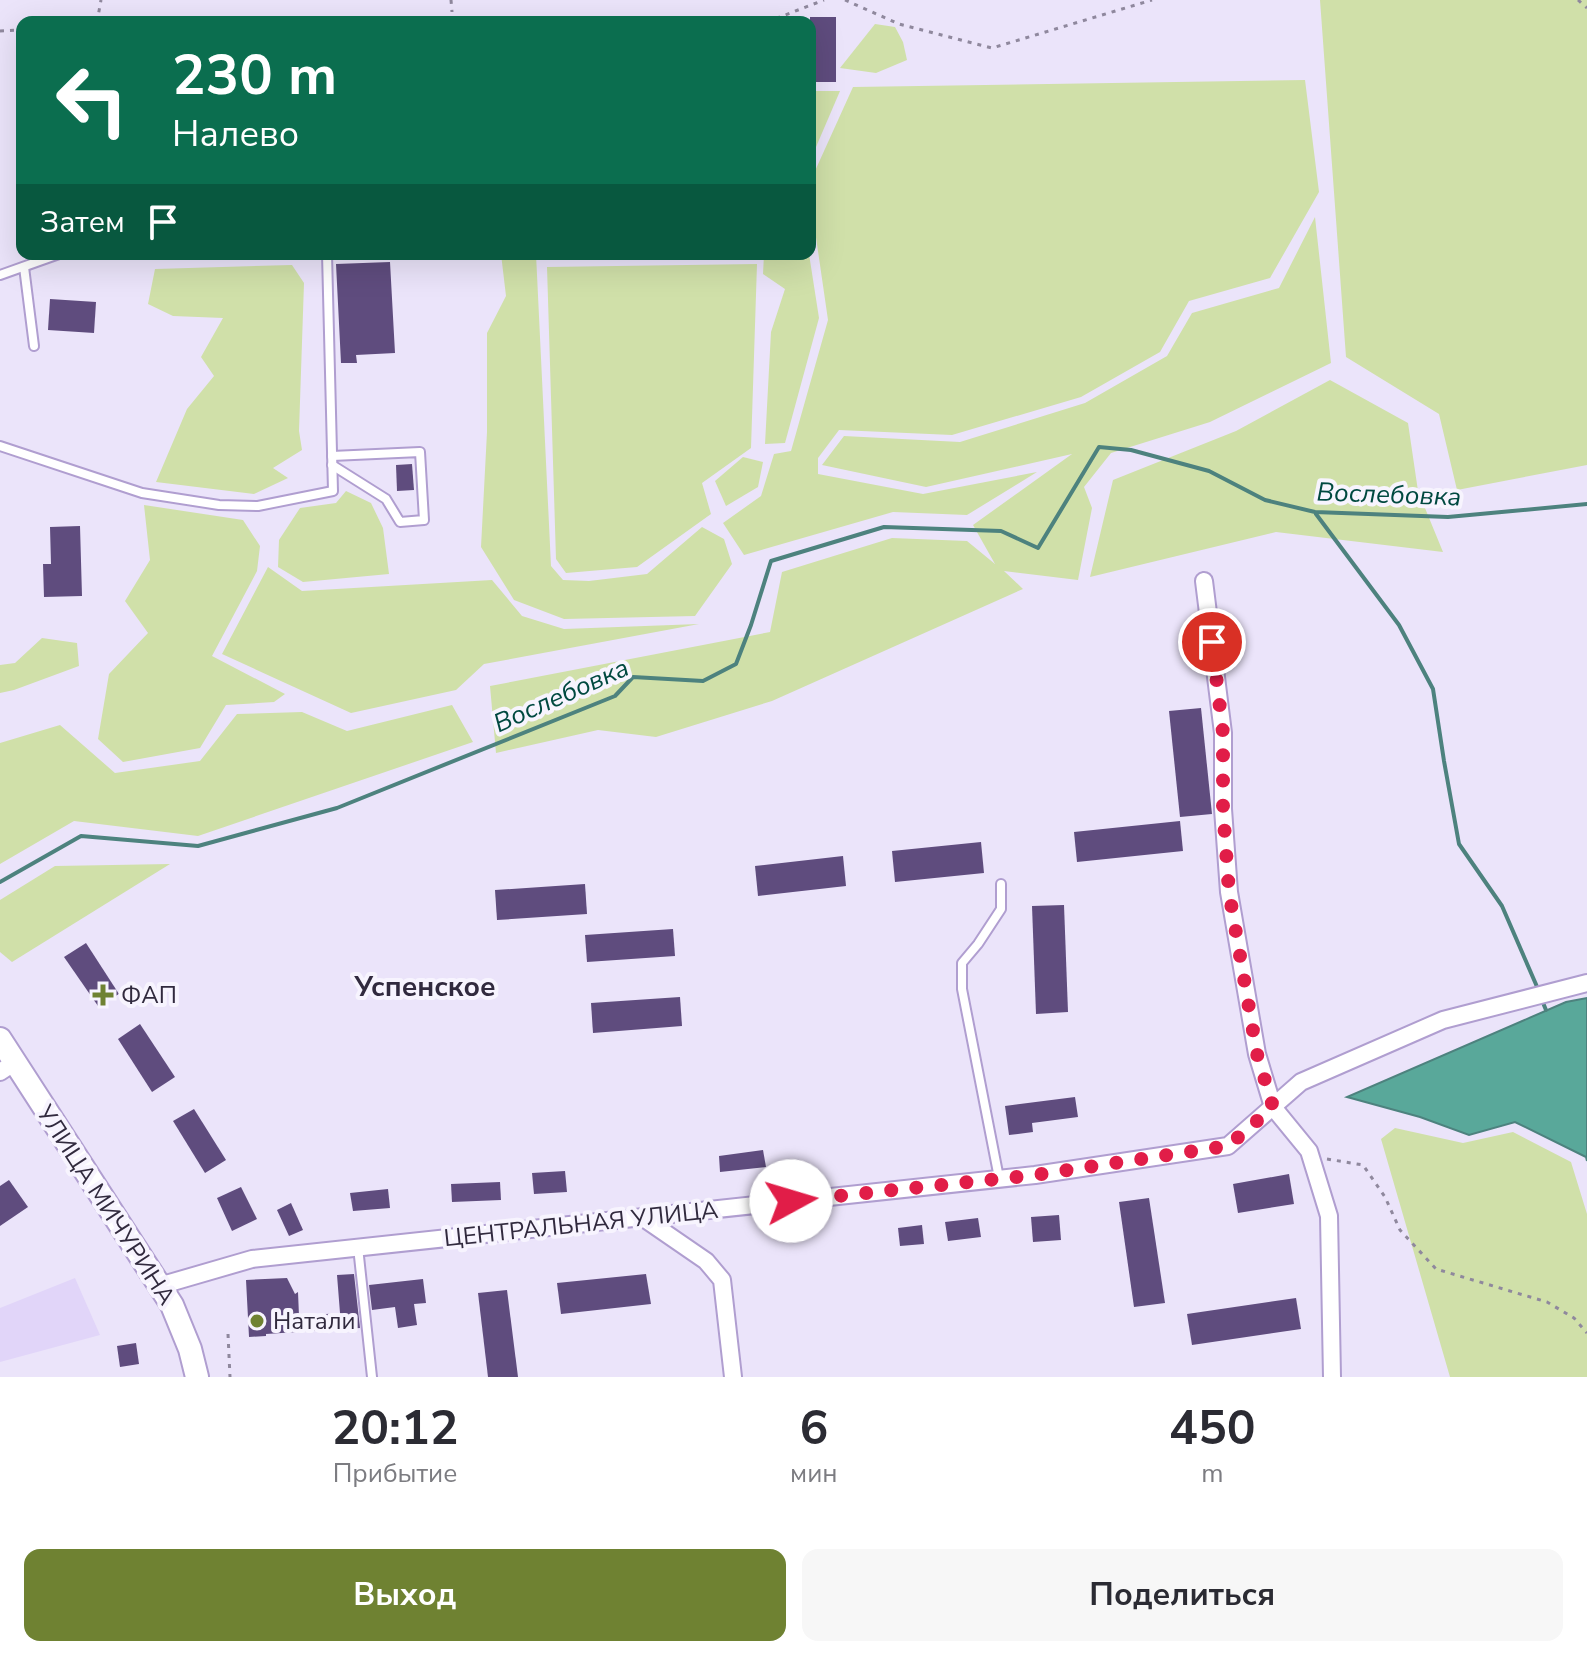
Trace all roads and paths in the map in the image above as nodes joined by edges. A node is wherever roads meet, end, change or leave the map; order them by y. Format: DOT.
graph roads {
  1 [pos="451,0"];
  2 [pos="824,0"];
  3 [pos="845,0"];
  4 [pos="1152,0"];
  5 [pos="1578,0"];
  6 [pos="1587,8"];
  7 [pos="452,12"];
  8 [pos="783,16"];
  9 [pos="43,260"];
  10 [pos="327,260"];
  11 [pos="24,267"];
  12 [pos="0,275"];
  13 [pos="34,346"];
  14 [pos="0,446"];
  15 [pos="332,460"];
  16 [pos="1204,581"];
  17 [pos="1001,884"];
  18 [pos="1587,983"];
  19 [pos="4,1053"];
  20 [pos="1273,1107"];
  21 [pos="1309,1151"];
  22 [pos="999,1179"];
  23 [pos="642,1217"];
  24 [pos="358,1247"];
  25 [pos="159,1286"];
  26 [pos="1587,1333"];
  27 [pos="228,1334"];
  28 [pos="197,1377"];
  29 [pos="230,1377"];
  30 [pos="372,1377"];
  31 [pos="733,1377"];
  32 [pos="1332,1377"];
  1 -- 7 [label="path"];
  2 -- 8 [label="path"];
  3 -- 4 [label="path"];
  5 -- 6 [label="path"];
  9 -- 11 [label="lane"];
  10 -- 15 [label="lane"];
  11 -- 12 [label="lane"];
  11 -- 13 [label="lane"];
  14 -- 15 [label="lane"];
  15 -- 15 [label="lane"];
  16 -- 20 [label="street"];
  17 -- 22 [label="lane"];
  18 -- 20 [label="street, ЦЕНТРАЛЬНАЯ УЛИЦА"];
  19 -- 25 [label="main road, УЛИЦА МИЧУРИНА"];
  20 -- 21 [label="street"];
  20 -- 22 [label="street, ЦЕНТРАЛЬНАЯ УЛИЦА"];
  21 -- 26 [label="path"];
  21 -- 32 [label="street"];
  22 -- 23 [label="street, ЦЕНТРАЛЬНАЯ УЛИЦА"];
  23 -- 24 [label="street, ЦЕНТРАЛЬНАЯ УЛИЦА"];
  23 -- 31 [label="street"];
  24 -- 25 [label="street, ЦЕНТРАЛЬНАЯ УЛИЦА"];
  24 -- 30 [label="lane"];
  25 -- 28 [label="main road, УЛИЦА МИЧУРИНА"];
  27 -- 29 [label="path"];
}
